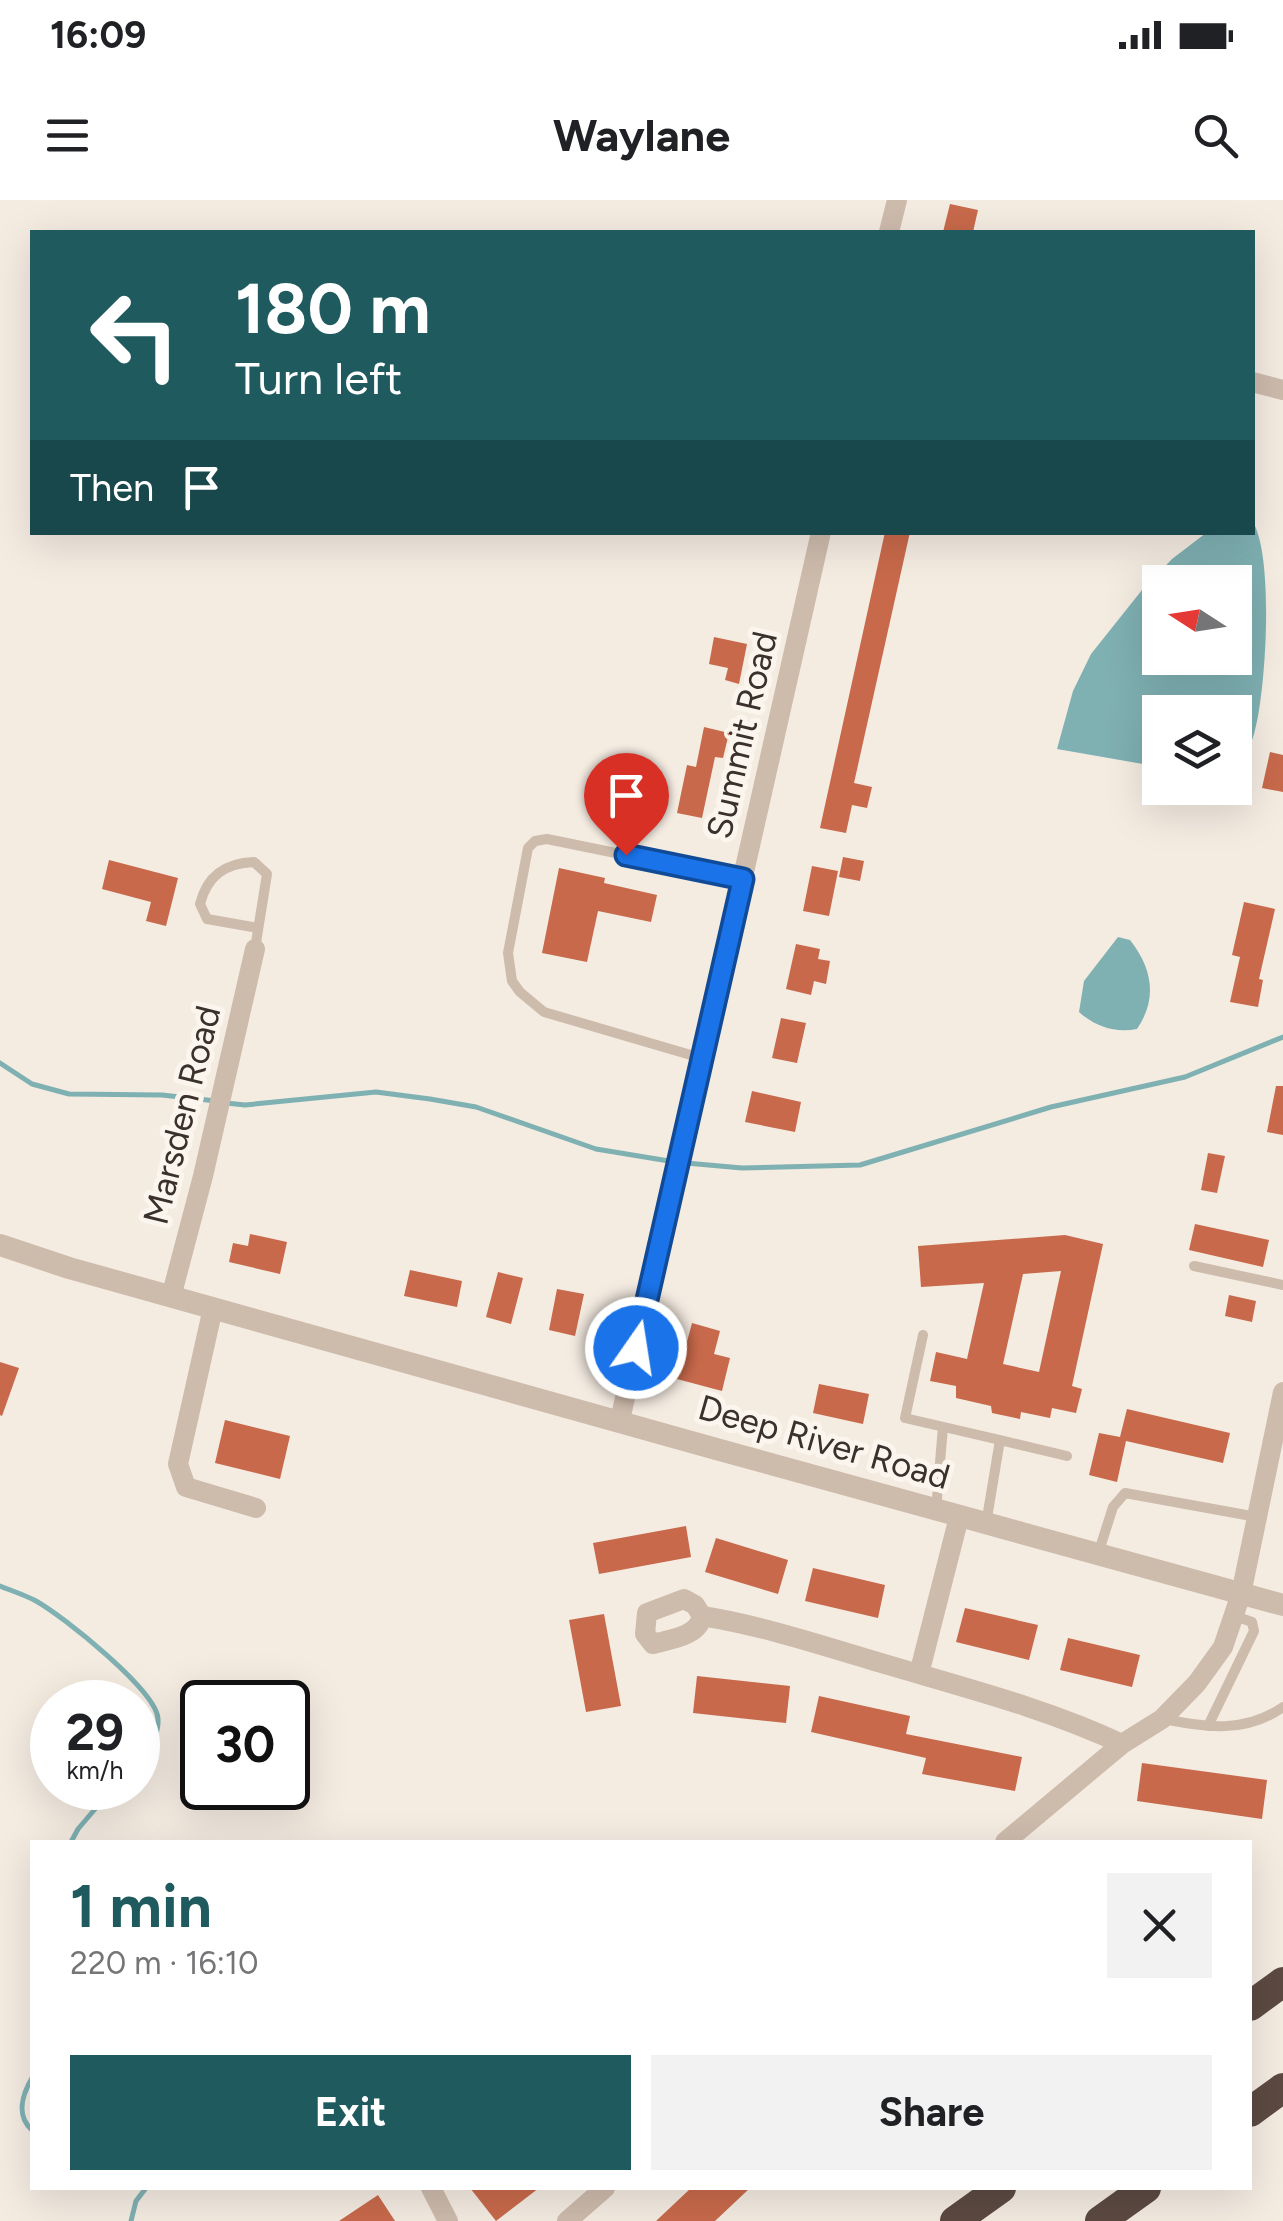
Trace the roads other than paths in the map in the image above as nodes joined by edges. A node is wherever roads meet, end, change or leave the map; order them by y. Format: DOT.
graph roads {
  1 [pos="897,200"];
  2 [pos="890,230"];
  3 [pos="1255,383"];
  4 [pos="1283,390"];
  5 [pos="820,535"];
  6 [pos="743,879"];
  7 [pos="257,938"];
  8 [pos="702,1058"];
  9 [pos="0,1245"];
  10 [pos="1194,1266"];
  11 [pos="1283,1285"];
  12 [pos="171,1297"];
  13 [pos="213,1308"];
  14 [pos="923,1335"];
  15 [pos="1283,1392"];
  16 [pos="620,1420"];
  17 [pos="944,1427"];
  18 [pos="1000,1440"];
  19 [pos="1067,1456"];
  20 [pos="256,1508"];
  21 [pos="947,1514"];
  22 [pos="1257,1517"];
  23 [pos="986,1524"];
  24 [pos="1098,1555"];
  25 [pos="1274,1603"];
  26 [pos="1238,1605"];
  27 [pos="702,1616"];
  28 [pos="1254,1631"];
  29 [pos="920,1674"];
  30 [pos="1283,1708"];
  31 [pos="1162,1719"];
  32 [pos="1208,1726"];
  33 [pos="1122,1744"];
  34 [pos="1011,1840"];
  35 [pos="1283,1982"];
  36 [pos="1252,2005"];
  37 [pos="1283,2088"];
  38 [pos="1252,2111"];
  39 [pos="432,2190"];
  40 [pos="603,2190"];
  41 [pos="998,2190"];
  42 [pos="1143,2190"];
  43 [pos="448,2221"];
  44 [pos="567,2221"];
  45 [pos="955,2221"];
  46 [pos="1100,2221"];
  1 -- 2 [label="street"];
  3 -- 4 [label="street"];
  5 -- 6 [label="street, Summit Road"];
  6 -- 8 [label="street, Summit Road"];
  6 -- 8 [label="lane"];
  7 -- 7 [label="lane"];
  7 -- 12 [label="street, Marsden Road"];
  8 -- 16 [label="street, Summit Road"];
  9 -- 12 [label="street, Deep River Road"];
  10 -- 11 [label="lane"];
  12 -- 13 [label="street, Deep River Road"];
  13 -- 16 [label="street, Deep River Road"];
  13 -- 20 [label="street"];
  14 -- 17 [label="lane"];
  15 -- 22 [label="street"];
  16 -- 21 [label="street, Deep River Road"];
  17 -- 18 [label="lane"];
  17 -- 21 [label="lane"];
  18 -- 19 [label="lane"];
  18 -- 23 [label="lane"];
  21 -- 23 [label="street, Deep River Road"];
  21 -- 29 [label="street"];
  22 -- 24 [label="lane"];
  22 -- 26 [label="street"];
  23 -- 24 [label="street, Deep River Road"];
  24 -- 26 [label="street, Deep River Road"];
  25 -- 26 [label="street, Deep River Road"];
  25 -- 28 [label="lane"];
  26 -- 28 [label="lane"];
  26 -- 31 [label="street"];
  27 -- 29 [label="street"];
  28 -- 32 [label="lane"];
  29 -- 33 [label="street"];
  30 -- 32 [label="lane"];
  31 -- 32 [label="lane"];
  31 -- 33 [label="street"];
  33 -- 34 [label="street"];
  35 -- 36 [label="highway"];
  37 -- 38 [label="highway"];
  39 -- 43 [label="street"];
  40 -- 44 [label="street"];
  41 -- 45 [label="highway"];
  42 -- 46 [label="highway"];
}
